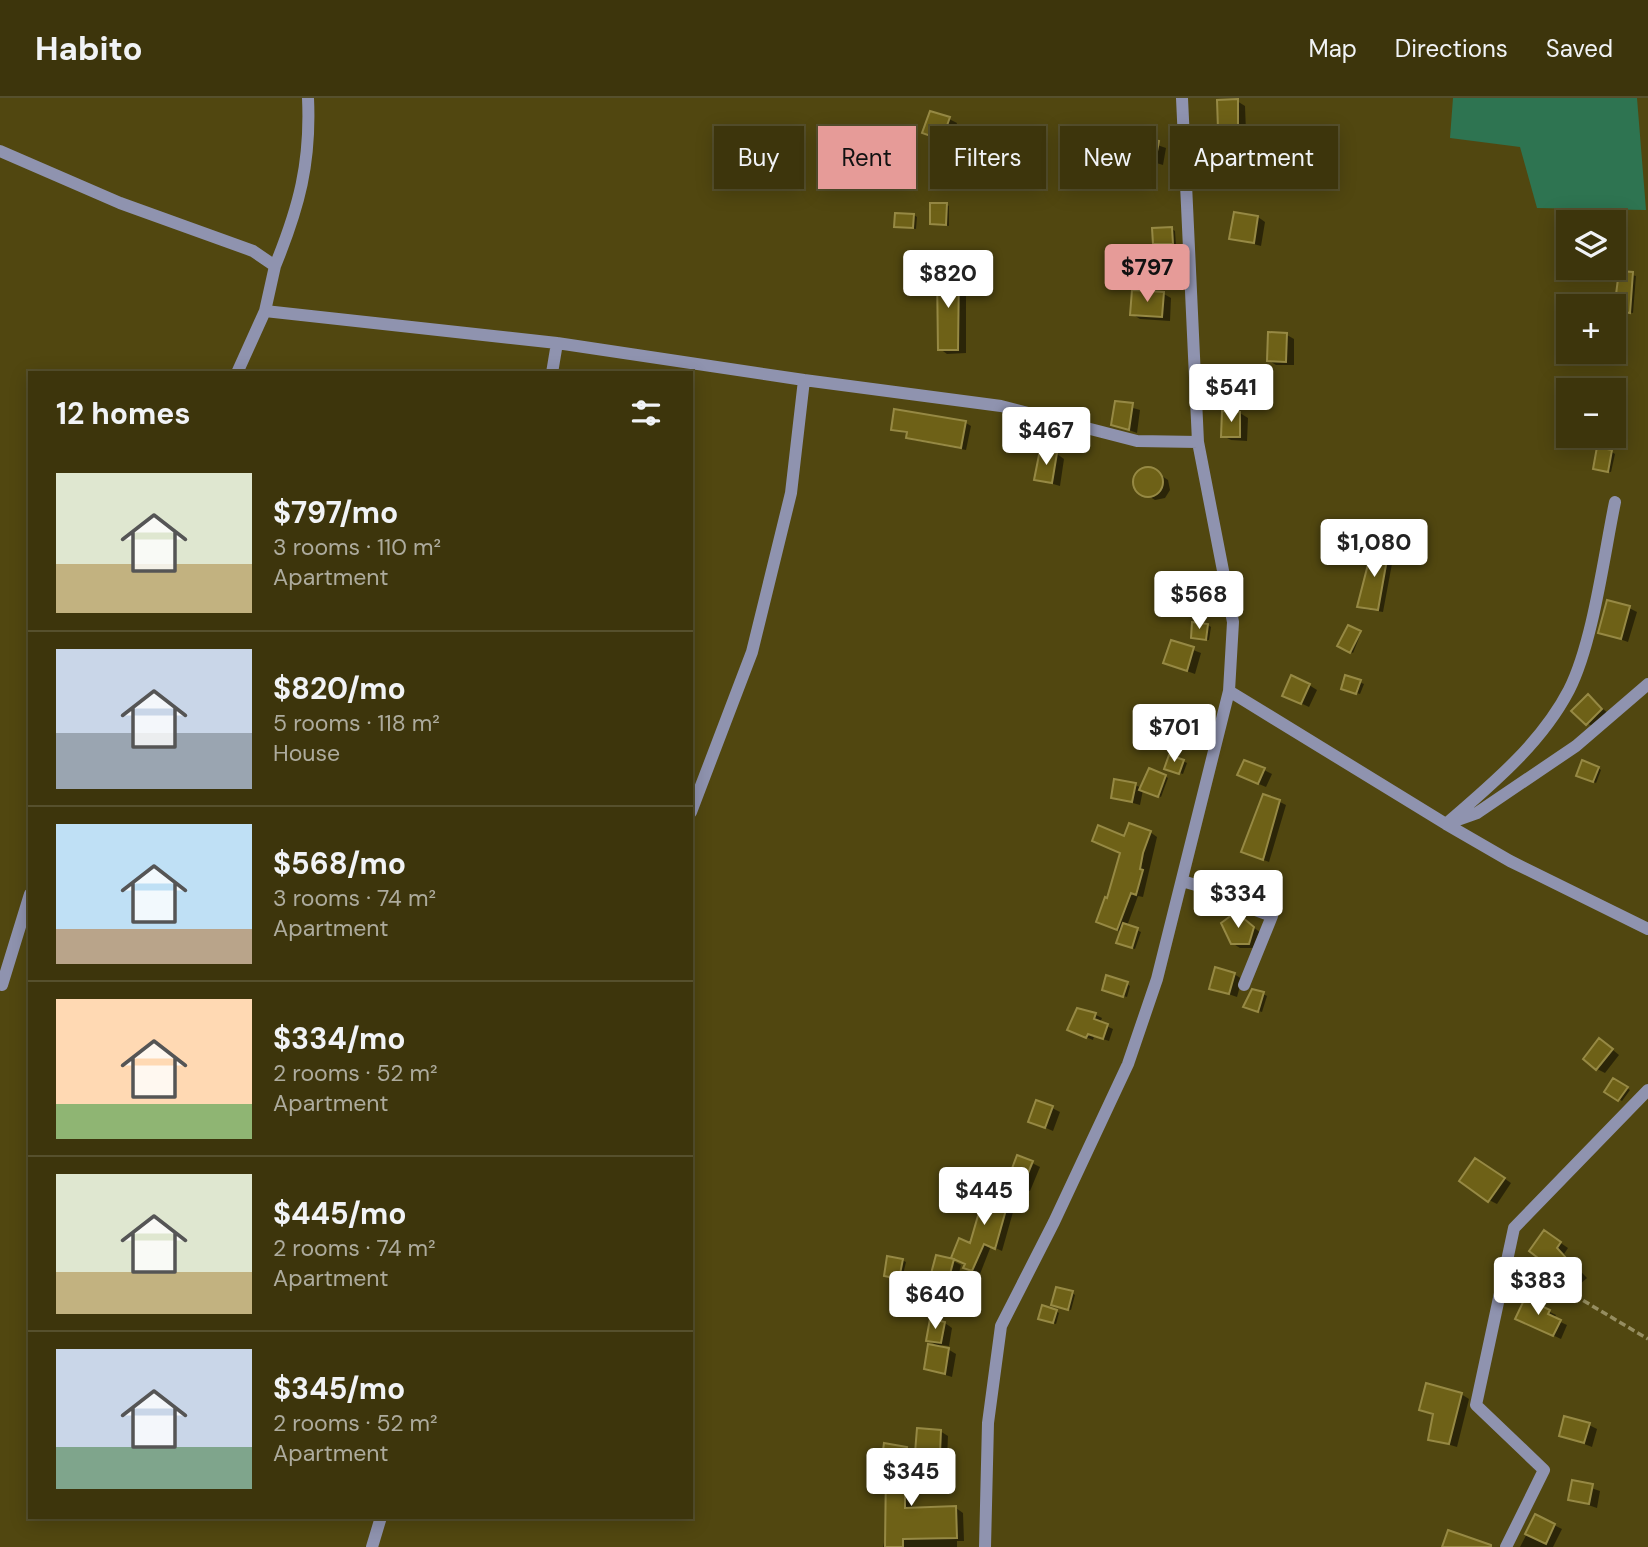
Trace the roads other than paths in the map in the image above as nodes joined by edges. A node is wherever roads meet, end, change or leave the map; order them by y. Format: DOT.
graph roads {
  1 [pos="308,98"];
  2 [pos="1182,98"];
  3 [pos="0,151"];
  4 [pos="275,265"];
  5 [pos="265,311"];
  6 [pos="557,343"];
  7 [pos="238,371"];
  8 [pos="552,371"];
  9 [pos="804,380"];
  10 [pos="1198,442"];
  11 [pos="1615,502"];
  12 [pos="1648,684"];
  13 [pos="1229,691"];
  14 [pos="693,807"];
  15 [pos="1446,824"];
  16 [pos="1182,881"];
  17 [pos="28,900"];
  18 [pos="1648,929"];
  19 [pos="2,985"];
  20 [pos="1244,985"];
  21 [pos="1648,1090"];
  22 [pos="380,1519"];
  23 [pos="372,1547"];
  24 [pos="985,1547"];
  25 [pos="1506,1547"];
  1 -- 4 [label="street"];
  2 -- 10 [label="street"];
  3 -- 4 [label="street"];
  4 -- 5 [label="street"];
  5 -- 6 [label="street"];
  5 -- 7 [label="street"];
  6 -- 8 [label="street"];
  6 -- 9 [label="street"];
  9 -- 10 [label="street"];
  9 -- 14 [label="street"];
  10 -- 13 [label="street"];
  11 -- 15 [label="street"];
  12 -- 15 [label="street"];
  13 -- 15 [label="street"];
  13 -- 16 [label="street"];
  15 -- 18 [label="street"];
  16 -- 20 [label="street"];
  16 -- 24 [label="street"];
  17 -- 19 [label="street"];
  21 -- 25 [label="street"];
  22 -- 23 [label="street"];
}
